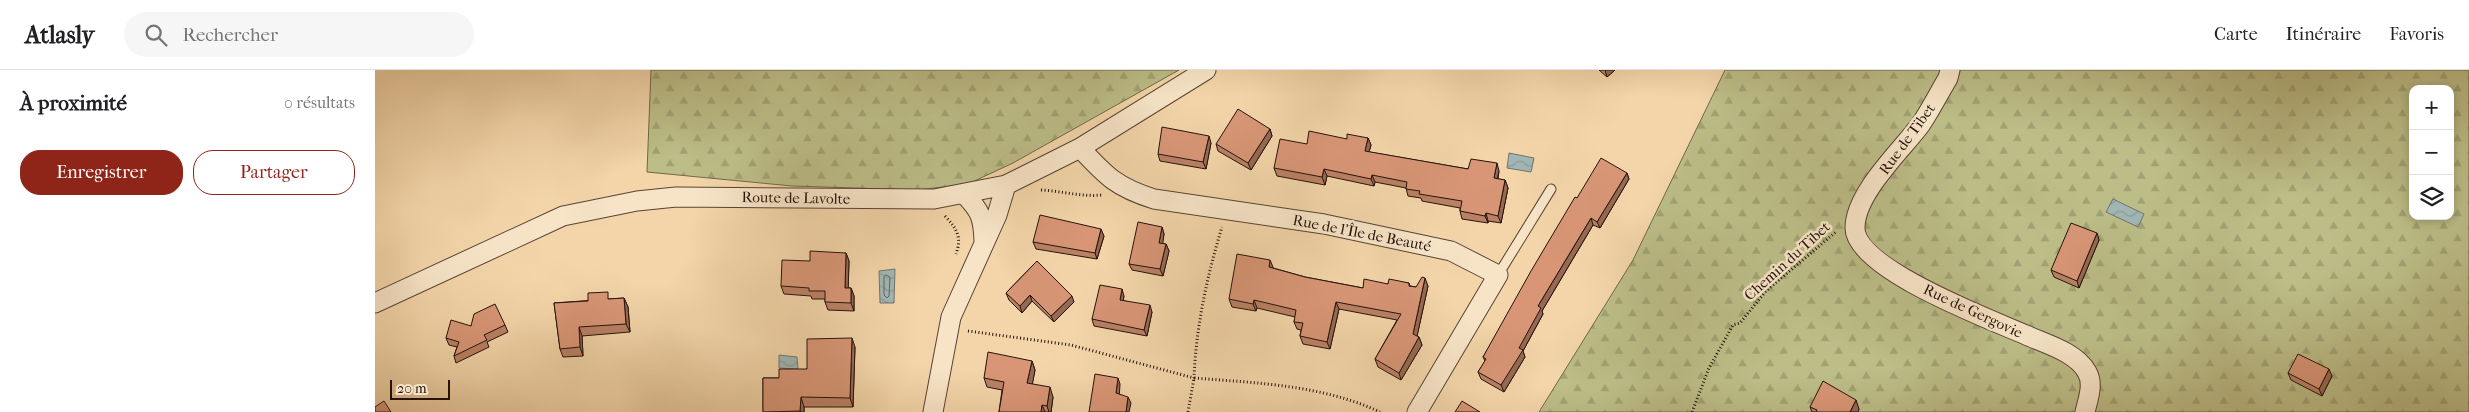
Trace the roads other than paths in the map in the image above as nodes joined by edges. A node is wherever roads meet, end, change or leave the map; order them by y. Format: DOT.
graph roads {
  1 [pos="1206,70"];
  2 [pos="1950,70"];
  3 [pos="1080,148"];
  4 [pos="1006,185"];
  5 [pos="1551,189"];
  6 [pos="964,194"];
  7 [pos="1859,206"];
  8 [pos="984,242"];
  9 [pos="1499,275"];
  10 [pos="375,303"];
  11 [pos="933,412"];
  12 [pos="1417,412"];
  13 [pos="2085,412"];
  1 -- 3 [label="street, Route de Lavolte"];
  2 -- 7 [label="street, Rue de Tibet"];
  3 -- 4 [label="street, Route de Lavolte"];
  3 -- 9 [label="street, Rue de l'Île de Beauté"];
  4 -- 6 [label="street, Route de Lavolte"];
  4 -- 8 [label="street"];
  5 -- 9 [label="lane"];
  6 -- 8 [label="street"];
  6 -- 10 [label="street, Route de Lavolte"];
  7 -- 13 [label="street, Rue de Gergovie"];
  8 -- 11 [label="street"];
  9 -- 12 [label="street"];
}
